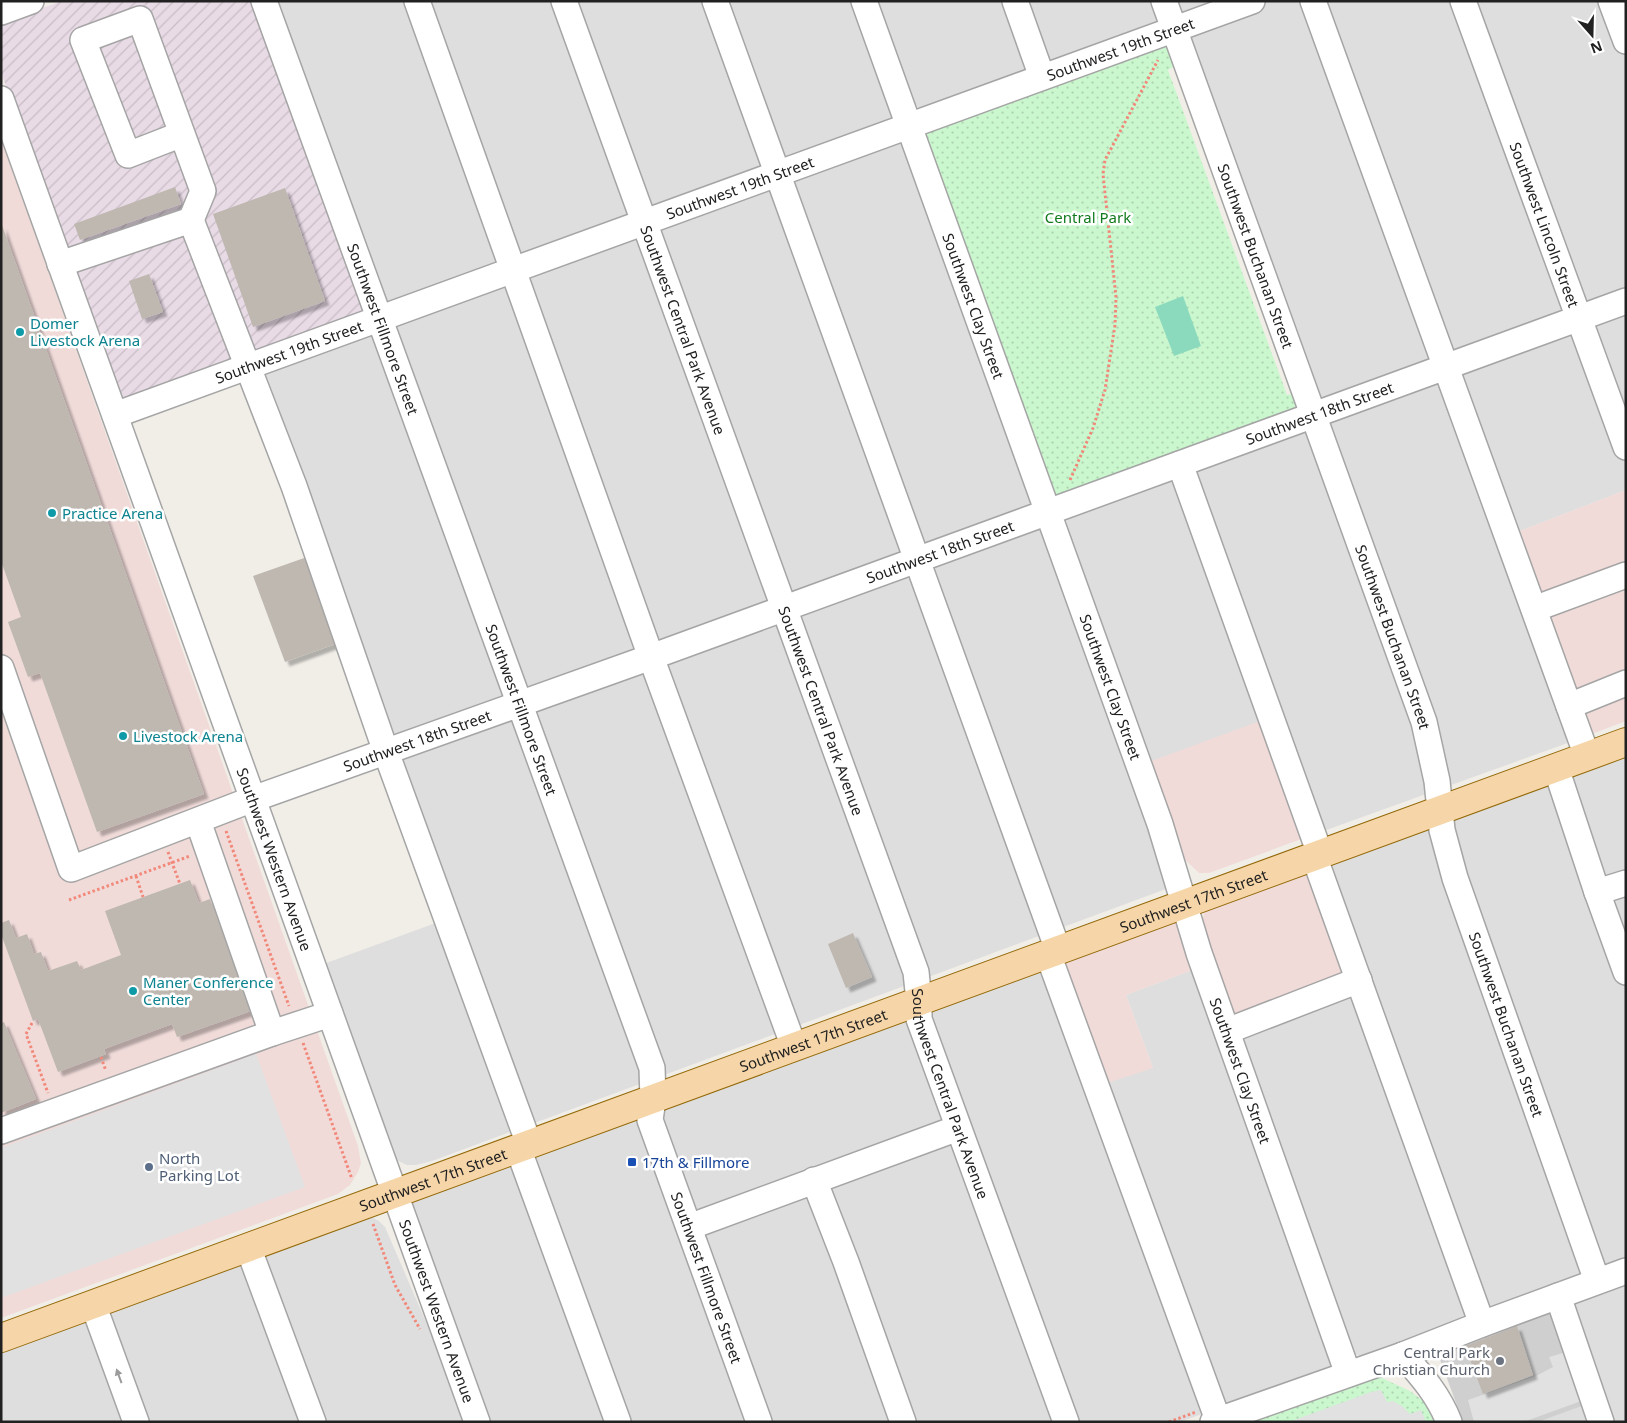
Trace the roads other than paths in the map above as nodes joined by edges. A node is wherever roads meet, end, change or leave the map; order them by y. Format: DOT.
graph roads {
  1 [pos="31,1"];
  2 [pos="264,1"];
  3 [pos="417,1"];
  4 [pos="564,1"];
  5 [pos="715,1"];
  6 [pos="864,1"];
  7 [pos="1015,1"];
  8 [pos="1164,1"];
  9 [pos="1252,1"];
  10 [pos="1313,1"];
  11 [pos="1464,1"];
  12 [pos="1611,1"];
  13 [pos="1,12"];
  14 [pos="1174,30"];
  15 [pos="1626,41"];
  16 [pos="1042,78"];
  17 [pos="1,99"];
  18 [pos="909,126"];
  19 [pos="182,134"];
  20 [pos="10,148"];
  21 [pos="776,174"];
  22 [pos="191,220"];
  23 [pos="644,222"];
  24 [pos="60,264"];
  25 [pos="513,270"];
  26 [pos="1626,301"];
  27 [pos="1579,318"];
  28 [pos="378,319"];
  29 [pos="247,367"];
  30 [pos="1446,367"];
  31 [pos="115,415"];
  32 [pos="1313,415"];
  33 [pos="1626,448"];
  34 [pos="1180,464"];
  35 [pos="1048,511"];
  36 [pos="916,559"];
  37 [pos="1626,574"];
  38 [pos="784,608"];
  39 [pos="1534,609"];
  40 [pos="651,657"];
  41 [pos="1,668"];
  42 [pos="1626,684"];
  43 [pos="519,705"];
  44 [pos="1569,706"];
  45 [pos="1626,742"];
  46 [pos="386,752"];
  47 [pos="1587,756"];
  48 [pos="1556,768"];
  49 [pos="253,799"];
  50 [pos="1441,810"];
  51 [pos="198,821"];
  52 [pos="1317,855"];
  53 [pos="1626,882"];
  54 [pos="1597,892"];
  55 [pos="1185,904"];
  56 [pos="1053,952"];
  57 [pos="1626,972"];
  58 [pos="1359,980"];
  59 [pos="920,1001"];
  60 [pos="330,1014"];
  61 [pos="1227,1031"];
  62 [pos="272,1033"];
  63 [pos="794,1047"];
  64 [pos="653,1099"];
  65 [pos="958,1128"];
  66 [pos="1,1131"];
  67 [pos="524,1146"];
  68 [pos="814,1180"];
  69 [pos="395,1193"];
  70 [pos="689,1227"];
  71 [pos="248,1247"];
  72 [pos="1626,1272"];
  73 [pos="1597,1281"];
  74 [pos="1558,1296"];
  75 [pos="93,1304"];
  76 [pos="1482,1324"];
  77 [pos="1,1338"];
  78 [pos="1403,1356"];
  79 [pos="1348,1374"];
  80 [pos="1215,1421"];
  81 [pos="136,1422"];
  82 [pos="313,1422"];
  83 [pos="477,1422"];
  84 [pos="618,1422"];
  85 [pos="760,1422"];
  86 [pos="903,1422"];
  87 [pos="1066,1422"];
  88 [pos="1450,1422"];
  89 [pos="1602,1422"];
  1 -- 13 [label="street"];
  2 -- 28 [label="street, Southwest Fillmore Street"];
  3 -- 25 [label="street"];
  4 -- 23 [label="street, Southwest Central Park Avenue"];
  5 -- 21 [label="street"];
  6 -- 18 [label="street, Southwest Clay Street"];
  7 -- 16 [label="street"];
  8 -- 14 [label="street, Southwest Buchanan Street"];
  9 -- 14 [label="street, Southwest 19th Street"];
  10 -- 30 [label="street"];
  11 -- 27 [label="street, Southwest Lincoln Street"];
  12 -- 15 [label="street"];
  14 -- 16 [label="street, Southwest 19th Street"];
  14 -- 32 [label="street, Southwest Buchanan Street"];
  16 -- 18 [label="street, Southwest 19th Street"];
  17 -- 20 [label="street, Southwest Western Avenue"];
  18 -- 21 [label="street, Southwest 19th Street"];
  18 -- 35 [label="street, Southwest Clay Street"];
  19 -- 19 [label="street"];
  19 -- 22 [label="street"];
  20 -- 24 [label="street, Southwest Western Avenue"];
  21 -- 23 [label="street, Southwest 19th Street"];
  21 -- 36 [label="street"];
  22 -- 24 [label="street"];
  22 -- 29 [label="street"];
  23 -- 25 [label="street, Southwest 19th Street"];
  23 -- 38 [label="street, Southwest Central Park Avenue"];
  24 -- 31 [label="street, Southwest Western Avenue"];
  25 -- 28 [label="street, Southwest 19th Street"];
  25 -- 40 [label="street"];
  26 -- 27 [label="street, Southwest 18th Street"];
  27 -- 30 [label="street, Southwest 18th Street"];
  27 -- 33 [label="street, Southwest Lincoln Street"];
  28 -- 29 [label="street, Southwest 19th Street"];
  28 -- 43 [label="street, Southwest Fillmore Street"];
  29 -- 31 [label="street, Southwest 19th Street"];
  29 -- 46 [label="street"];
  30 -- 32 [label="street, Southwest 18th Street"];
  30 -- 39 [label="street"];
  31 -- 49 [label="street, Southwest Western Avenue"];
  32 -- 34 [label="street, Southwest 18th Street"];
  32 -- 50 [label="street, Southwest Buchanan Street"];
  34 -- 35 [label="street, Southwest 18th Street"];
  34 -- 52 [label="street"];
  35 -- 36 [label="street, Southwest 18th Street"];
  35 -- 55 [label="street, Southwest Clay Street"];
  36 -- 38 [label="street, Southwest 18th Street"];
  36 -- 56 [label="street"];
  37 -- 39 [label="street"];
  38 -- 40 [label="street, Southwest 18th Street"];
  38 -- 59 [label="street, Southwest Central Park Avenue"];
  39 -- 44 [label="street"];
  40 -- 43 [label="street, Southwest 18th Street"];
  40 -- 63 [label="street"];
  41 -- 51 [label="street, Southwest 18th Street"];
  42 -- 44 [label="street"];
  43 -- 46 [label="street, Southwest 18th Street"];
  43 -- 64 [label="street, Southwest Fillmore Street"];
  44 -- 47 [label="street"];
  45 -- 47 [label="main road, Southwest 17th Street"];
  46 -- 49 [label="street, Southwest 18th Street"];
  46 -- 67 [label="street"];
  47 -- 48 [label="main road, Southwest 17th Street"];
  48 -- 50 [label="main road, Southwest 17th Street"];
  48 -- 54 [label="street"];
  49 -- 51 [label="street, Southwest 18th Street"];
  49 -- 60 [label="street, Southwest Western Avenue"];
  50 -- 52 [label="main road, Southwest 17th Street"];
  50 -- 73 [label="street, Southwest Buchanan Street"];
  51 -- 62 [label="street"];
  52 -- 55 [label="main road, Southwest 17th Street"];
  52 -- 58 [label="street"];
  53 -- 54 [label="street"];
  54 -- 57 [label="street"];
  55 -- 56 [label="main road, Southwest 17th Street"];
  55 -- 61 [label="street, Southwest Clay Street"];
  56 -- 59 [label="main road, Southwest 17th Street"];
  56 -- 80 [label="street"];
  58 -- 61 [label="street"];
  58 -- 76 [label="street"];
  59 -- 63 [label="main road, Southwest 17th Street"];
  59 -- 65 [label="street, Southwest Central Park Avenue"];
  60 -- 62 [label="street"];
  60 -- 69 [label="street, Southwest Western Avenue"];
  61 -- 79 [label="street, Southwest Clay Street"];
  62 -- 66 [label="street"];
  63 -- 64 [label="main road, Southwest 17th Street"];
  64 -- 67 [label="main road, Southwest 17th Street"];
  64 -- 70 [label="street, Southwest Fillmore Street"];
  65 -- 68 [label="street"];
  65 -- 87 [label="street, Southwest Central Park Avenue"];
  67 -- 69 [label="main road, Southwest 17th Street"];
  67 -- 84 [label="street"];
  68 -- 70 [label="street"];
  68 -- 86 [label="street"];
  69 -- 71 [label="main road, Southwest 17th Street"];
  69 -- 83 [label="street, Southwest Western Avenue"];
  70 -- 85 [label="street, Southwest Fillmore Street"];
  71 -- 75 [label="main road, Southwest 17th Street"];
  71 -- 82 [label="street"];
  72 -- 73 [label="street"];
  73 -- 74 [label="street"];
  74 -- 76 [label="street"];
  74 -- 89 [label="street"];
  75 -- 77 [label="main road, Southwest 17th Street"];
  81 -- 75 [label="street, one-way"];
  76 -- 78 [label="street"];
  78 -- 79 [label="street"];
  78 -- 88 [label="street"];
  79 -- 80 [label="street"];
}
